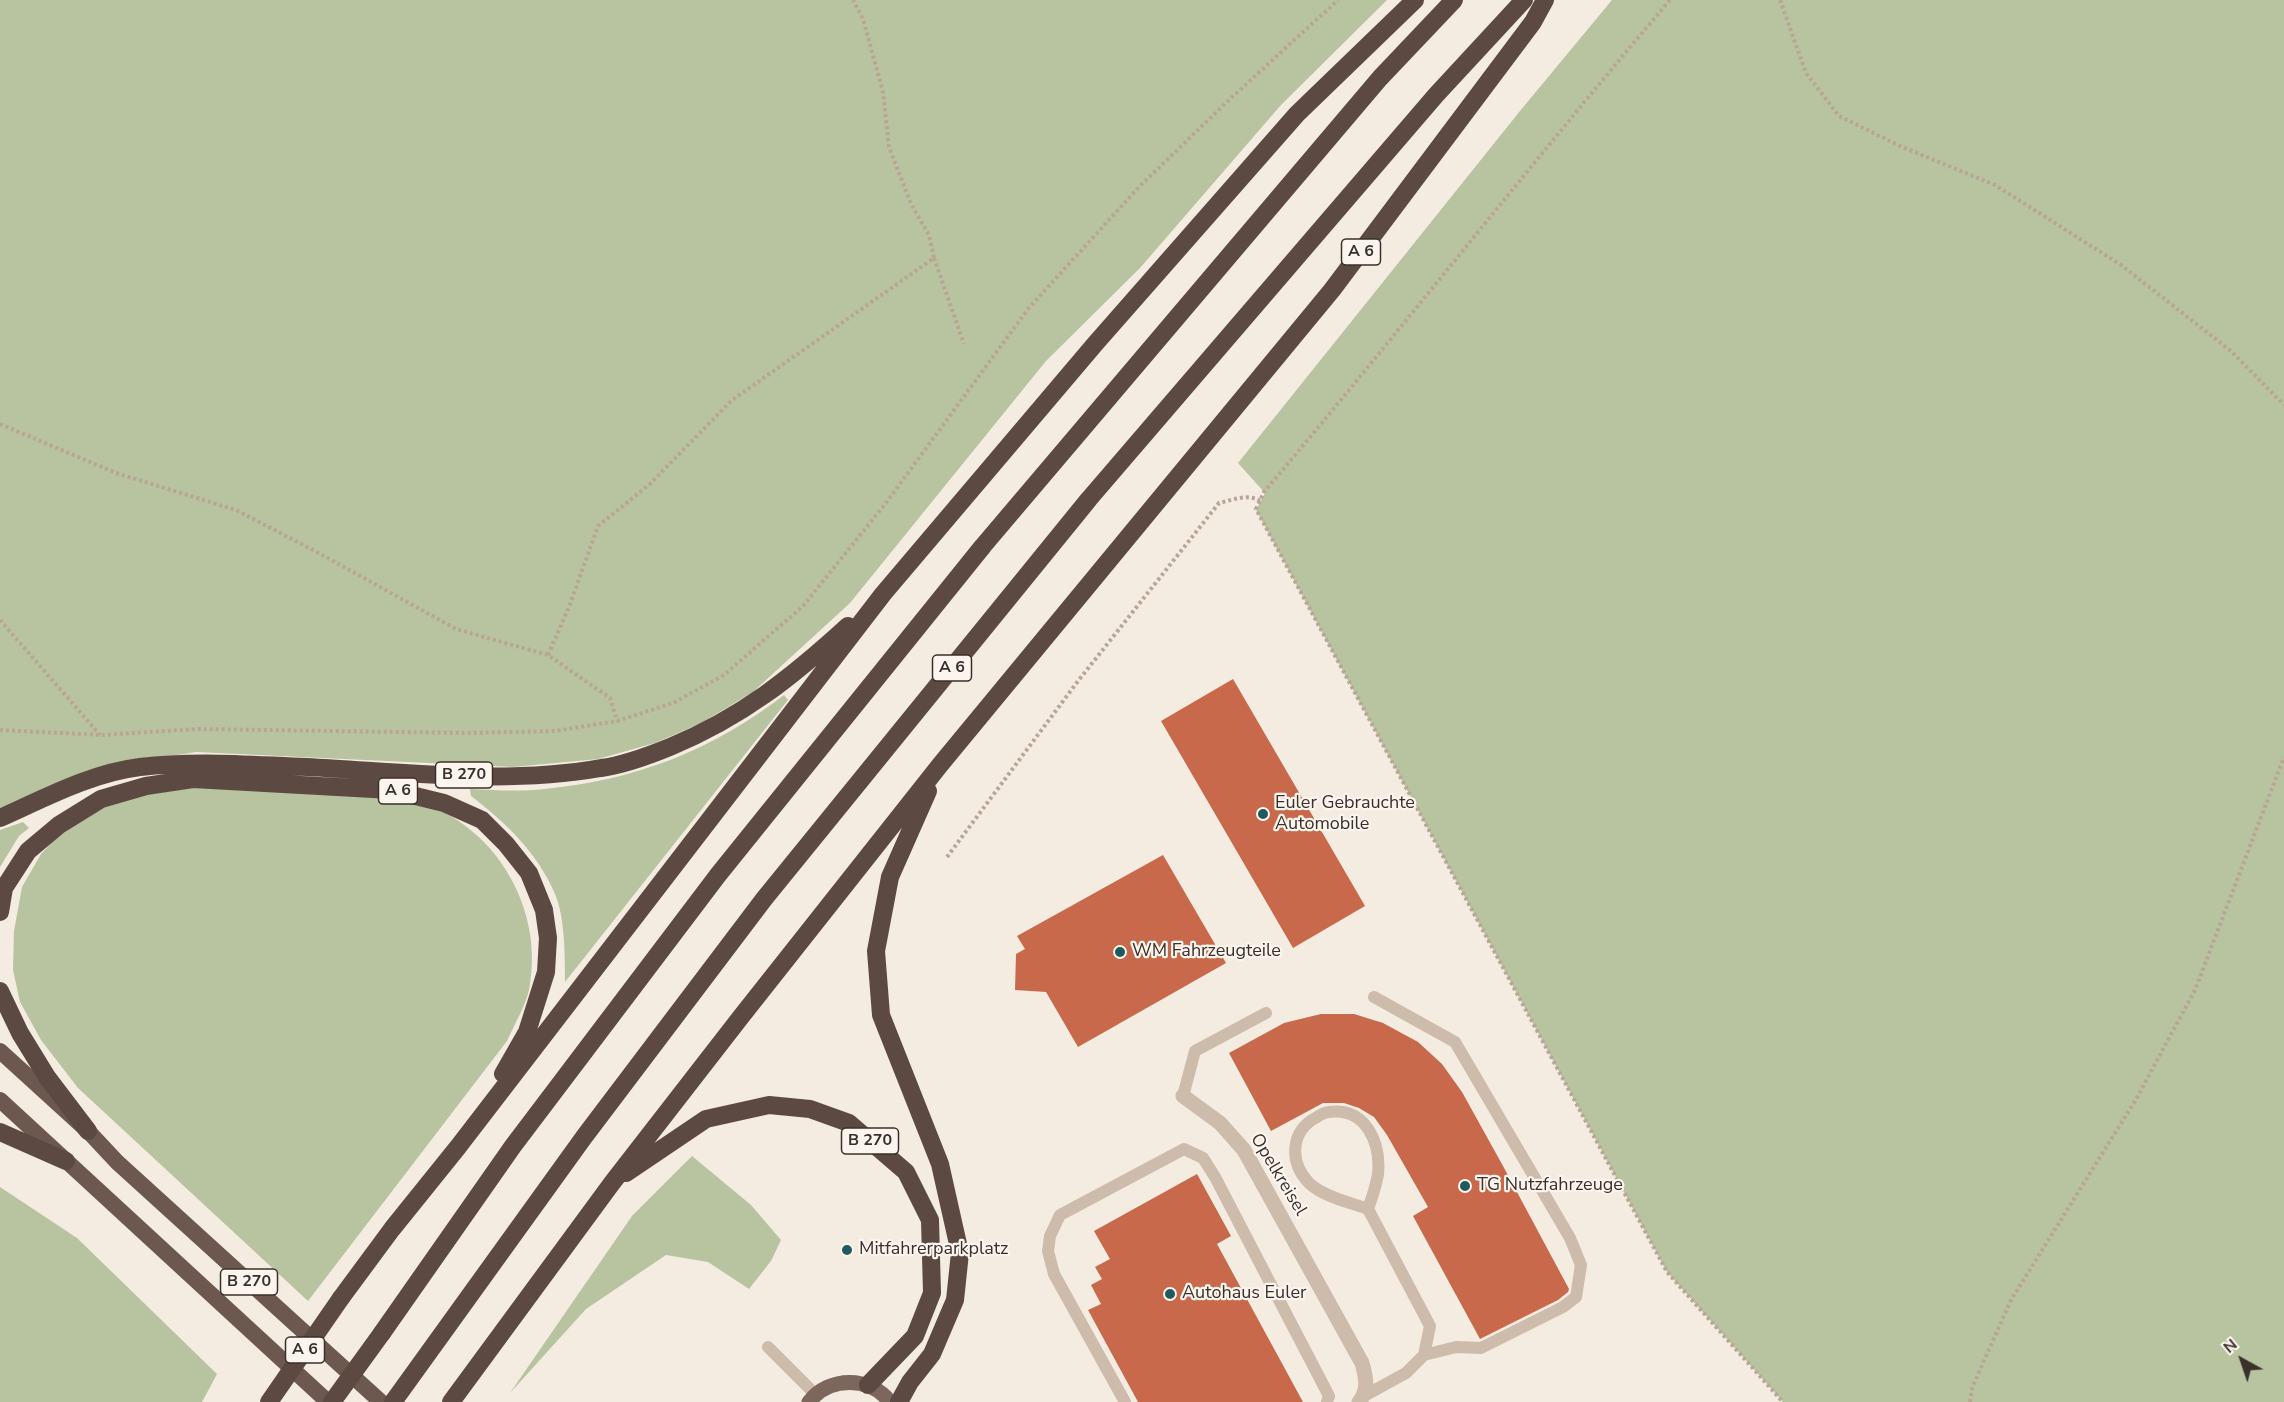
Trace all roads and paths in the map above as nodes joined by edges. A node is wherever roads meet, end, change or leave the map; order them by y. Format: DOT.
graph roads {
  1 [pos="853,0"];
  2 [pos="1338,0"];
  3 [pos="1415,0"];
  4 [pos="1454,0"];
  5 [pos="1524,0"];
  6 [pos="1545,0"];
  7 [pos="1670,0"];
  8 [pos="1780,0"];
  9 [pos="934,258"];
  10 [pos="964,344"];
  11 [pos="2284,405"];
  12 [pos="0,424"];
  13 [pos="1260,501"];
  14 [pos="883,594"];
  15 [pos="0,620"];
  16 [pos="548,655"];
  17 [pos="617,720"];
  18 [pos="0,730"];
  19 [pos="100,735"];
  20 [pos="2284,757"];
  21 [pos="940,765"];
  22 [pos="0,818"];
  23 [pos="947,857"];
  24 [pos="0,912"];
  25 [pos="0,991"];
  26 [pos="1374,997"];
  27 [pos="1266,1013"];
  28 [pos="0,1051"];
  29 [pos="1183,1096"];
  30 [pos="0,1100"];
  31 [pos="88,1131"];
  32 [pos="0,1132"];
  33 [pos="458,1147"];
  34 [pos="66,1161"];
  35 [pos="612,1183"];
  36 [pos="1368,1209"];
  37 [pos="768,1347"];
  38 [pos="1424,1355"];
  39 [pos="868,1385"];
  40 [pos="812,1398"];
  41 [pos="1362,1399"];
  42 [pos="453,1400"];
  43 [pos="268,1402"];
  44 [pos="330,1402"];
  45 [pos="381,1402"];
  46 [pos="393,1402"];
  47 [pos="890,1402"];
  48 [pos="899,1402"];
  49 [pos="1125,1402"];
  50 [pos="1327,1402"];
  51 [pos="1783,1402"];
  52 [pos="1970,1402"];
  1 -- 9 [label="path"];
  2 -- 17 [label="path"];
  3 -- 14 [label="highway"];
  4 -- 44 [label="highway, bridge"];
  5 -- 46 [label="highway, A 6"];
  6 -- 21 [label="highway, A 6"];
  7 -- 13 [label="path"];
  8 -- 11 [label="path"];
  9 -- 10 [label="path"];
  9 -- 16 [label="path"];
  12 -- 16 [label="path"];
  13 -- 23 [label="path"];
  13 -- 51 [label="path"];
  14 -- 22 [label="highway, B 270"];
  14 -- 33 [label="highway"];
  15 -- 19 [label="path"];
  16 -- 17 [label="path"];
  17 -- 19 [label="path"];
  18 -- 19 [label="path"];
  20 -- 52 [label="path"];
  21 -- 35 [label="highway, A 6"];
  21 -- 48 [label="highway, A 6"];
  24 -- 33 [label="highway, A 6"];
  25 -- 31 [label="highway"];
  26 -- 38 [label="lane"];
  27 -- 29 [label="lane, Opelkreisel"];
  28 -- 31 [label="highway, B 270"];
  29 -- 41 [label="street, Opelkreisel"];
  30 -- 34 [label="highway, B 270"];
  31 -- 45 [label="highway, B 270"];
  32 -- 34 [label="highway, B 270"];
  33 -- 43 [label="highway, A 6, bridge"];
  34 -- 44 [label="highway, B 270"];
  35 -- 39 [label="highway, B 270"];
  35 -- 42 [label="highway"];
  36 -- 36 [label="lane"];
  36 -- 38 [label="lane"];
  37 -- 40 [label="lane"];
  38 -- 41 [label="lane"];
  39 -- 40 [label="main road"];
  39 -- 47 [label="main road"];
  49 -- 50 [label="lane"];
}
